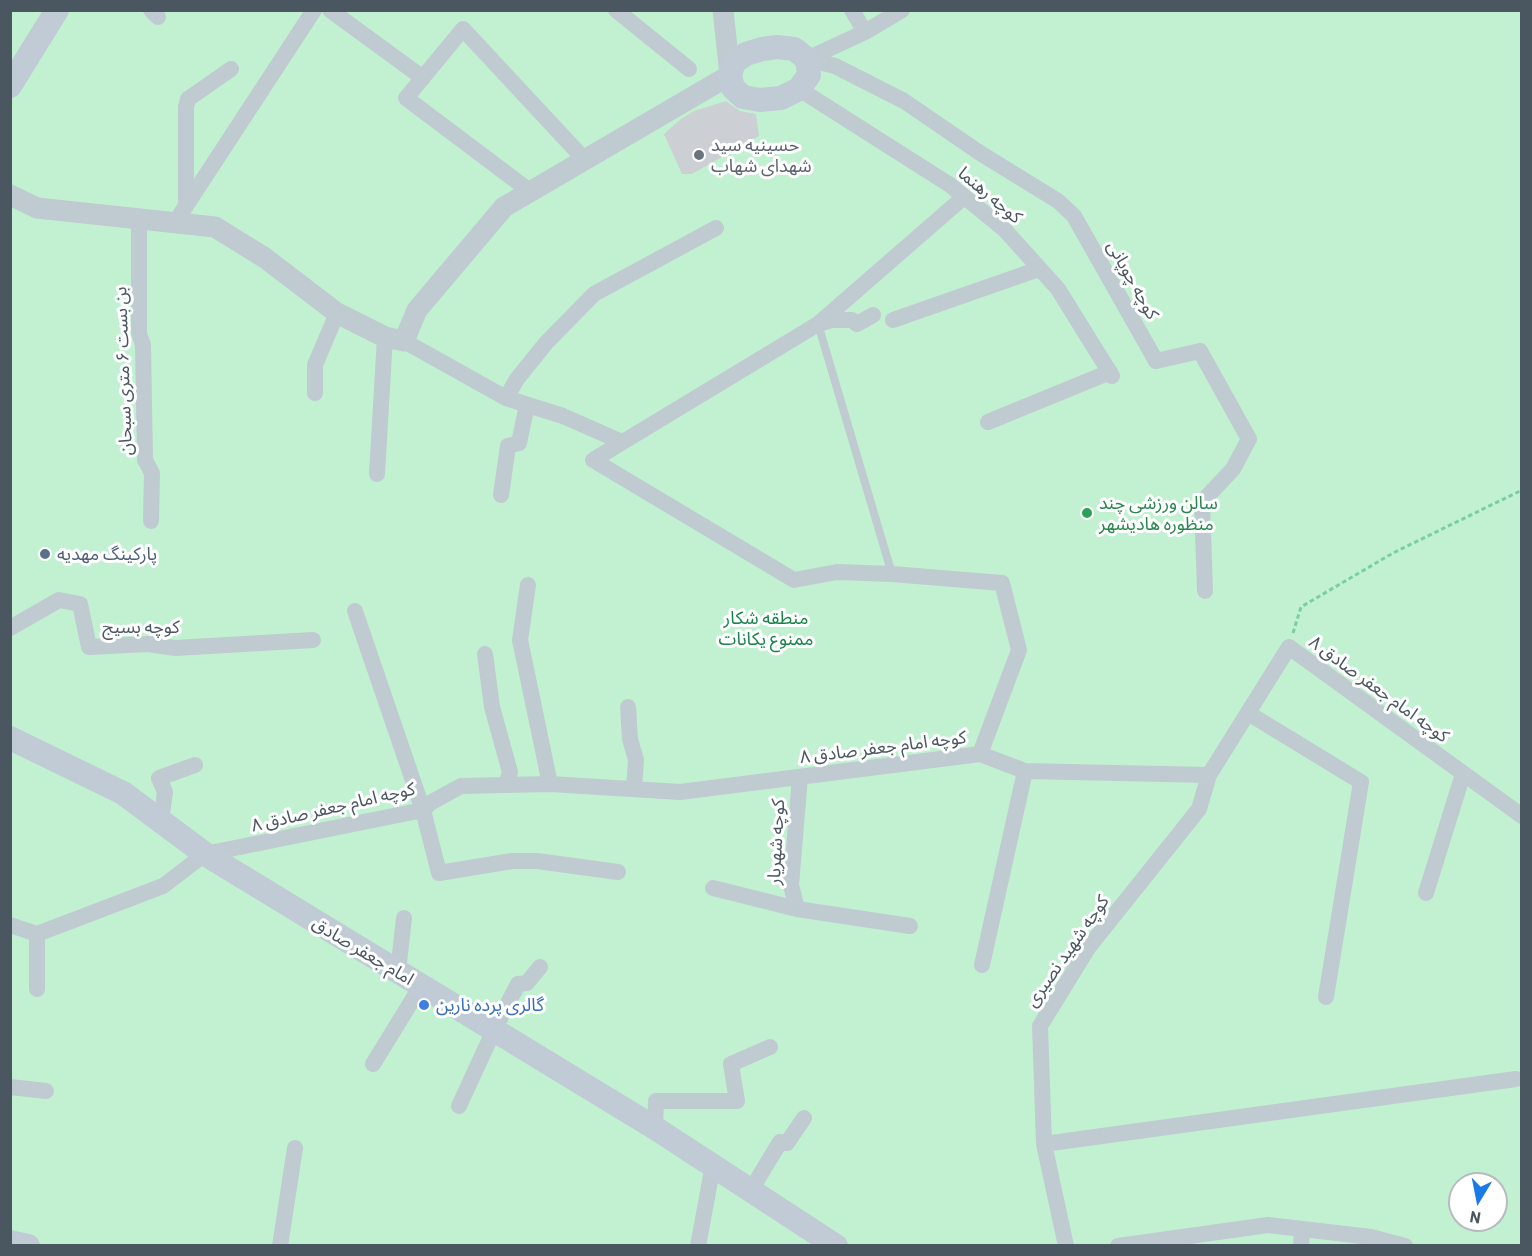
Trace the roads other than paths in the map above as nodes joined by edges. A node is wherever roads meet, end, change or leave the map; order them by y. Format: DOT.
graph roads {
  1 [pos="57,10"];
  2 [pos="314,10"];
  3 [pos="330,10"];
  4 [pos="616,10"];
  5 [pos="723,10"];
  6 [pos="852,10"];
  7 [pos="902,10"];
  8 [pos="864,32"];
  9 [pos="807,59"];
  10 [pos="231,69"];
  11 [pos="689,69"];
  12 [pos="730,75"];
  13 [pos="423,78"];
  14 [pos="10,86"];
  15 [pos="799,89"];
  16 [pos="585,159"];
  17 [pos="531,192"];
  18 [pos="10,195"];
  19 [pos="964,196"];
  20 [pos="186,203"];
  21 [pos="139,218"];
  22 [pos="176,222"];
  23 [pos="716,228"];
  24 [pos="1040,269"];
  25 [pos="337,313"];
  26 [pos="873,315"];
  27 [pos="893,320"];
  28 [pos="818,324"];
  29 [pos="394,339"];
  30 [pos="315,393"];
  31 [pos="506,398"];
  32 [pos="527,405"];
  33 [pos="988,422"];
  34 [pos="622,442"];
  35 [pos="377,474"];
  36 [pos="501,495"];
  37 [pos="151,521"];
  38 [pos="892,574"];
  39 [pos="528,585"];
  40 [pos="1205,591"];
  41 [pos="355,611"];
  42 [pos="10,628"];
  43 [pos="314,640"];
  44 [pos="485,654"];
  45 [pos="628,707"];
  46 [pos="1248,712"];
  47 [pos="10,738"];
  48 [pos="980,754"];
  49 [pos="195,765"];
  50 [pos="1025,771"];
  51 [pos="1463,774"];
  52 [pos="1209,775"];
  53 [pos="800,777"];
  54 [pos="506,784"];
  55 [pos="550,784"];
  56 [pos="634,789"];
  57 [pos="423,810"];
  58 [pos="1521,816"];
  59 [pos="161,822"];
  60 [pos="205,854"];
  61 [pos="618,872"];
  62 [pos="714,888"];
  63 [pos="1426,893"];
  64 [pos="797,909"];
  65 [pos="404,918"];
  66 [pos="10,925"];
  67 [pos="910,926"];
  68 [pos="37,934"];
  69 [pos="982,965"];
  70 [pos="540,967"];
  71 [pos="398,972"];
  72 [pos="421,986"];
  73 [pos="37,989"];
  74 [pos="1326,997"];
  75 [pos="494,1030"];
  76 [pos="770,1047"];
  77 [pos="373,1064"];
  78 [pos="1516,1079"];
  79 [pos="10,1087"];
  80 [pos="46,1091"];
  81 [pos="459,1106"];
  82 [pos="804,1118"];
  83 [pos="655,1128"];
  84 [pos="1044,1144"];
  85 [pos="295,1148"];
  86 [pos="713,1165"];
  87 [pos="751,1190"];
  88 [pos="1302,1237"];
  89 [pos="829,1243"];
  90 [pos="280,1245"];
  91 [pos="698,1245"];
  92 [pos="1066,1245"];
  93 [pos="1118,1245"];
  94 [pos="1405,1245"];
  1 -- 14 [label="main road"];
  2 -- 20 [label="street"];
  3 -- 13 [label="street"];
  4 -- 11 [label="street"];
  5 -- 12 [label="street"];
  6 -- 8 [label="street"];
  7 -- 8 [label="street"];
  8 -- 9 [label="street"];
  9 -- 12 [label="main road"];
  9 -- 15 [label="main road"];
  9 -- 40 [label="street, کوچه چوپانی"];
  10 -- 20 [label="street"];
  12 -- 15 [label="main road"];
  12 -- 16 [label="street"];
  13 -- 16 [label="street"];
  13 -- 17 [label="street"];
  15 -- 19 [label="street, کوچه رهنما"];
  16 -- 17 [label="street"];
  17 -- 29 [label="street"];
  18 -- 21 [label="street"];
  19 -- 24 [label="street, کوچه رهنما"];
  19 -- 28 [label="street"];
  20 -- 22 [label="street"];
  21 -- 22 [label="street"];
  21 -- 37 [label="street, بن بست ۶ متری سبحان"];
  22 -- 25 [label="street"];
  23 -- 31 [label="street"];
  24 -- 27 [label="street"];
  24 -- 33 [label="street, کوچه رهنما"];
  25 -- 29 [label="street"];
  25 -- 30 [label="street"];
  26 -- 28 [label="street"];
  28 -- 34 [label="street"];
  28 -- 38 [label="lane"];
  29 -- 31 [label="street"];
  29 -- 35 [label="street"];
  31 -- 32 [label="street"];
  32 -- 34 [label="street"];
  32 -- 36 [label="street"];
  34 -- 38 [label="street"];
  38 -- 48 [label="street"];
  39 -- 55 [label="street"];
  41 -- 57 [label="street"];
  42 -- 43 [label="street, کوچه بسیج"];
  44 -- 54 [label="street"];
  45 -- 56 [label="street"];
  46 -- 51 [label="street, کوچه امام جعفر صادق ۸"];
  46 -- 52 [label="street, کوچه امام جعفر صادق ۸"];
  46 -- 74 [label="street"];
  47 -- 59 [label="main road, امام جعفر صادق"];
  48 -- 50 [label="street, کوچه امام جعفر صادق ۸"];
  48 -- 53 [label="street, کوچه امام جعفر صادق ۸"];
  49 -- 59 [label="street"];
  50 -- 52 [label="street, کوچه امام جعفر صادق ۸"];
  50 -- 69 [label="street"];
  51 -- 58 [label="street, کوچه امام جعفر صادق ۸"];
  51 -- 63 [label="street"];
  52 -- 84 [label="street, کوچه شهید نصیری"];
  53 -- 56 [label="street, کوچه امام جعفر صادق ۸"];
  53 -- 64 [label="street, کوچه شهریار"];
  54 -- 55 [label="street, کوچه امام جعفر صادق ۸"];
  54 -- 57 [label="street, کوچه امام جعفر صادق ۸"];
  55 -- 56 [label="street, کوچه امام جعفر صادق ۸"];
  57 -- 60 [label="street, کوچه امام جعفر صادق ۸"];
  57 -- 61 [label="street"];
  59 -- 60 [label="main road, امام جعفر صادق"];
  60 -- 68 [label="street"];
  60 -- 71 [label="main road, امام جعفر صادق"];
  62 -- 64 [label="street"];
  64 -- 67 [label="street"];
  65 -- 71 [label="street"];
  66 -- 68 [label="street"];
  68 -- 73 [label="street"];
  70 -- 75 [label="street"];
  71 -- 72 [label="main road, امام جعفر صادق"];
  72 -- 75 [label="main road, امام جعفر صادق"];
  72 -- 77 [label="street"];
  75 -- 81 [label="street"];
  75 -- 83 [label="main road, امام جعفر صادق"];
  76 -- 83 [label="street"];
  78 -- 84 [label="street"];
  79 -- 80 [label="street"];
  82 -- 87 [label="street"];
  83 -- 86 [label="main road, امام جعفر صادق"];
  84 -- 92 [label="street, کوچه شهید نصیری"];
  85 -- 90 [label="street"];
  86 -- 87 [label="main road, امام جعفر صادق"];
  86 -- 91 [label="street"];
  87 -- 89 [label="main road, امام جعفر صادق"];
  88 -- 93 [label="street"];
  88 -- 94 [label="street"];
}
